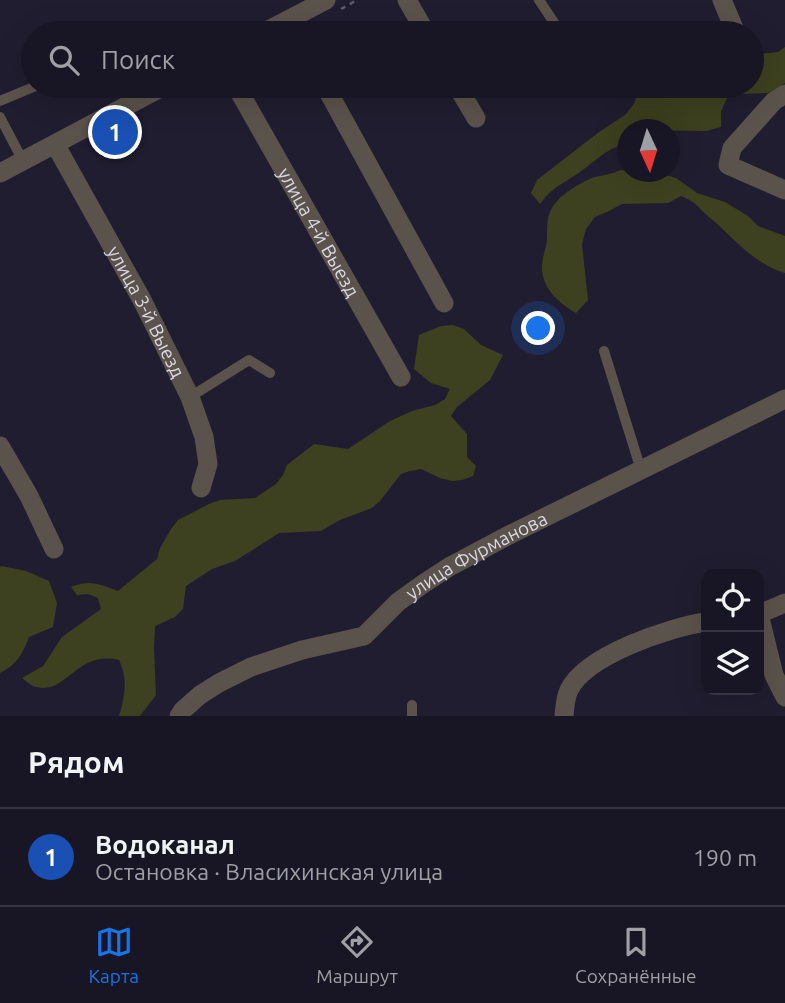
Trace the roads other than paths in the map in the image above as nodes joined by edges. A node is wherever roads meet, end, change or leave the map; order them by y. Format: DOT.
graph roads {
  1 [pos="326,0"];
  2 [pos="407,0"];
  3 [pos="539,0"];
  4 [pos="722,0"];
  5 [pos="300,21"];
  6 [pos="419,21"];
  7 [pos="553,21"];
  8 [pos="731,21"];
  9 [pos="21,92"];
  10 [pos="785,94"];
  11 [pos="141,98"];
  12 [pos="243,98"];
  13 [pos="333,98"];
  14 [pos="464,98"];
  15 [pos="0,101"];
  16 [pos="0,117"];
  17 [pos="476,118"];
  18 [pos="55,144"];
  19 [pos="23,161"];
  20 [pos="0,173"];
  21 [pos="785,190"];
  22 [pos="444,303"];
  23 [pos="604,351"];
  24 [pos="270,373"];
  25 [pos="401,377"];
  26 [pos="190,397"];
  27 [pos="785,399"];
  28 [pos="0,446"];
  29 [pos="641,470"];
  30 [pos="201,488"];
  31 [pos="54,549"];
  32 [pos="785,603"];
  33 [pos="764,612"];
  34 [pos="701,623"];
  35 [pos="763,632"];
  36 [pos="785,697"];
  37 [pos="179,716"];
  38 [pos="564,716"];
  1 -- 5 [label="street"];
  2 -- 6 [label="street"];
  3 -- 7 [label="lane"];
  4 -- 8 [label="street"];
  9 -- 15 [label="lane"];
  10 -- 21 [label="street"];
  11 -- 18 [label="street"];
  12 -- 25 [label="street, улица 4-й Выезд"];
  13 -- 22 [label="street"];
  14 -- 17 [label="street"];
  16 -- 19 [label="lane"];
  18 -- 19 [label="street"];
  18 -- 26 [label="street, улица 3-й Выезд"];
  19 -- 20 [label="street"];
  23 -- 29 [label="lane"];
  24 -- 26 [label="lane"];
  26 -- 30 [label="street, улица 3-й Выезд"];
  27 -- 29 [label="street, улица Фурманова"];
  28 -- 31 [label="street"];
  29 -- 37 [label="street, улица Фурманова"];
  32 -- 33 [label="street"];
  34 -- 38 [label="street"];
  35 -- 36 [label="street"];
}
